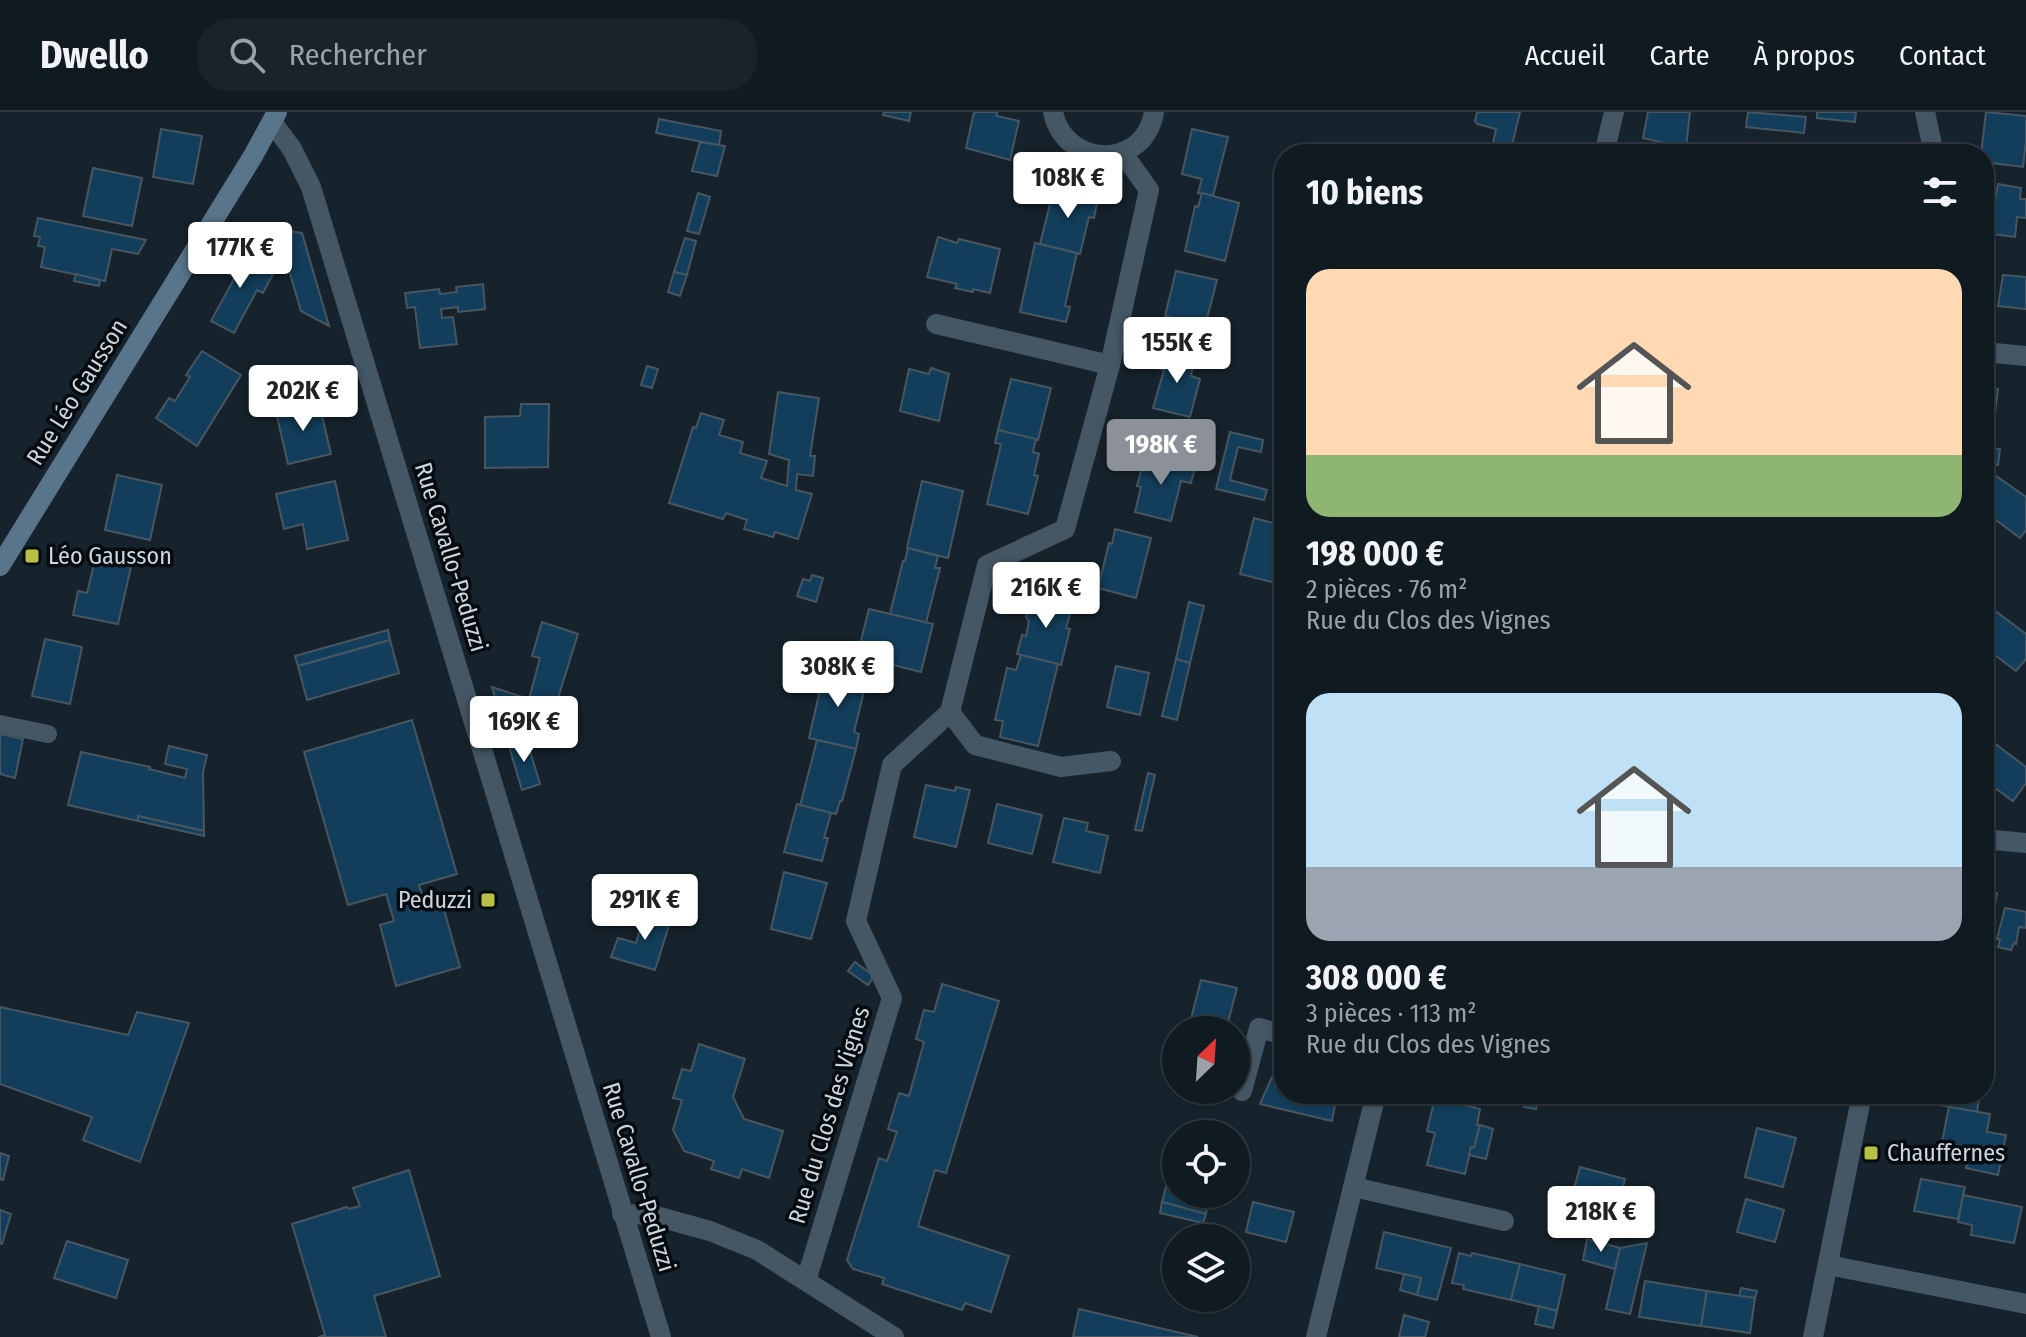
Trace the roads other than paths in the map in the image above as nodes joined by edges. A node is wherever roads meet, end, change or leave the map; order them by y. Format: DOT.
graph roads {
  1 [pos="1053,112"];
  2 [pos="1154,112"];
  3 [pos="1614,112"];
  4 [pos="1925,112"];
  5 [pos="274,117"];
  6 [pos="1606,144"];
  7 [pos="1932,144"];
  8 [pos="1122,152"];
  9 [pos="936,324"];
  10 [pos="1994,353"];
  11 [pos="2026,356"];
  12 [pos="1110,365"];
  13 [pos="0,566"];
  14 [pos="950,712"];
  15 [pos="0,724"];
  16 [pos="48,734"];
  17 [pos="1111,761"];
  18 [pos="1994,840"];
  19 [pos="2026,843"];
  20 [pos="1274,1032"];
  21 [pos="1250,1061"];
  22 [pos="1374,1104"];
  23 [pos="1860,1104"];
  24 [pos="1353,1187"];
  25 [pos="622,1214"];
  26 [pos="1504,1221"];
  27 [pos="1828,1265"];
  28 [pos="806,1281"];
  29 [pos="2026,1304"];
  30 [pos="661,1337"];
  31 [pos="894,1337"];
  32 [pos="1316,1337"];
  33 [pos="1813,1337"];
  1 -- 8 [label="street"];
  2 -- 8 [label="street"];
  3 -- 6 [label="street"];
  4 -- 7 [label="street"];
  5 -- 13 [label="street, Rue Léo Gausson"];
  5 -- 25 [label="street, Rue Cavallo-Peduzzi"];
  8 -- 12 [label="street"];
  9 -- 12 [label="street"];
  10 -- 11 [label="street"];
  12 -- 14 [label="street"];
  14 -- 17 [label="street"];
  14 -- 28 [label="street, Rue du Clos des Vignes"];
  15 -- 16 [label="lane"];
  18 -- 19 [label="street"];
  20 -- 21 [label="street"];
  22 -- 24 [label="street"];
  23 -- 27 [label="street"];
  24 -- 26 [label="street"];
  24 -- 32 [label="street"];
  25 -- 28 [label="street"];
  25 -- 30 [label="street, Rue Cavallo-Peduzzi"];
  27 -- 29 [label="street"];
  27 -- 33 [label="street"];
  28 -- 31 [label="street"];
}
